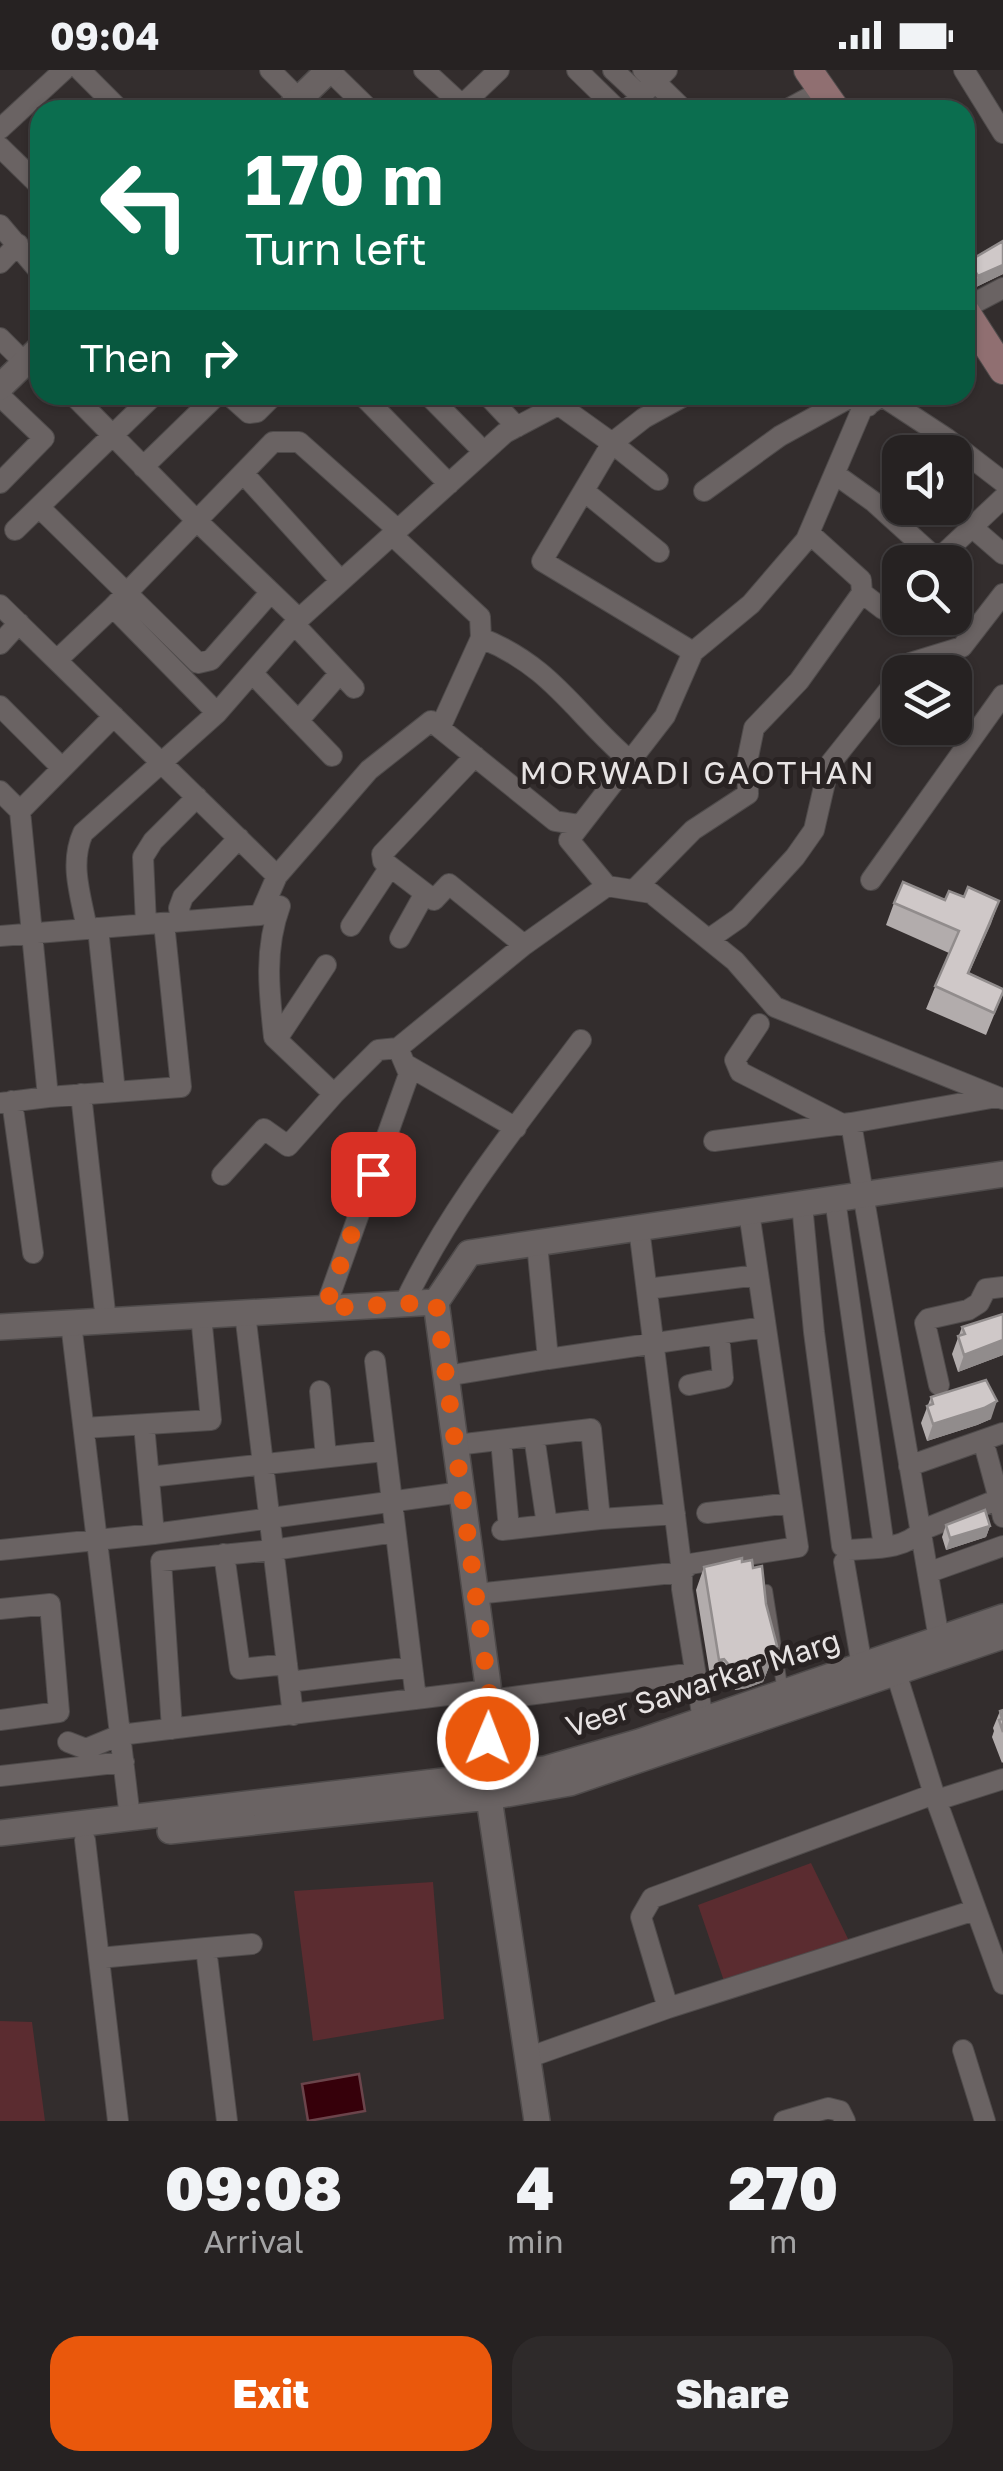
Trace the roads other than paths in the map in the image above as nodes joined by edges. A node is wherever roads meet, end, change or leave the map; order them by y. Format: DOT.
graph roads {
  1 [pos="64,70"];
  2 [pos="80,70"];
  3 [pos="270,70"];
  4 [pos="329,70"];
  5 [pos="424,70"];
  6 [pos="499,70"];
  7 [pos="577,70"];
  8 [pos="613,70"];
  9 [pos="964,70"];
  10 [pos="647,86"];
  11 [pos="31,100"];
  12 [pos="110,100"];
  13 [pos="290,100"];
  14 [pos="297,100"];
  15 [pos="360,100"];
  16 [pos="452,100"];
  17 [pos="467,100"];
  18 [pos="608,100"];
  19 [pos="669,100"];
  20 [pos="30,101"];
  21 [pos="0,129"];
  22 [pos="1003,134"];
  23 [pos="0,147"];
  24 [pos="30,174"];
  25 [pos="0,225"];
  26 [pos="18,244"];
  27 [pos="30,262"];
  28 [pos="0,263"];
  29 [pos="1003,288"];
  30 [pos="975,314"];
  31 [pos="975,331"];
  32 [pos="0,338"];
  33 [pos="30,354"];
  34 [pos="30,361"];
  35 [pos="1003,370"];
  36 [pos="0,387"];
  37 [pos="0,396"];
  38 [pos="85,405"];
  39 [pos="144,405"];
  40 [pos="207,405"];
  41 [pos="240,405"];
  42 [pos="264,405"];
  43 [pos="372,405"];
  44 [pos="438,405"];
  45 [pos="496,405"];
  46 [pos="546,405"];
  47 [pos="560,405"];
  48 [pos="668,405"];
  49 [pos="836,405"];
  50 [pos="868,405"];
  51 [pos="888,405"];
  52 [pos="517,427"];
  53 [pos="113,436"];
  54 [pos="612,443"];
  55 [pos="484,452"];
  56 [pos="143,467"];
  57 [pos="242,473"];
  58 [pos="835,474"];
  59 [pos="658,480"];
  60 [pos="0,482"];
  61 [pos="1003,482"];
  62 [pos="448,484"];
  63 [pos="584,491"];
  64 [pos="704,492"];
  65 [pos="1003,498"];
  66 [pos="39,507"];
  67 [pos="196,520"];
  68 [pos="973,528"];
  69 [pos="15,530"];
  70 [pos="395,532"];
  71 [pos="809,533"];
  72 [pos="919,545"];
  73 [pos="954,545"];
  74 [pos="659,552"];
  75 [pos="1003,554"];
  76 [pos="341,581"];
  77 [pos="271,592"];
  78 [pos="862,593"];
  79 [pos="1003,594"];
  80 [pos="120,600"];
  81 [pos="0,605"];
  82 [pos="882,608"];
  83 [pos="297,622"];
  84 [pos="19,624"];
  85 [pos="481,638"];
  86 [pos="0,644"];
  87 [pos="693,652"];
  88 [pos="934,655"];
  89 [pos="56,660"];
  90 [pos="252,673"];
  91 [pos="1003,694"];
  92 [pos="882,698"];
  93 [pos="0,706"];
  94 [pos="217,713"];
  95 [pos="114,716"];
  96 [pos="298,721"];
  97 [pos="440,728"];
  98 [pos="332,756"];
  99 [pos="475,756"];
  100 [pos="630,761"];
  101 [pos="163,764"];
  102 [pos="62,768"];
  103 [pos="0,791"];
  104 [pos="197,797"];
  105 [pos="20,811"];
  106 [pos="580,825"];
  107 [pos="239,838"];
  108 [pos="390,866"];
  109 [pos="277,876"];
  110 [pos="871,880"];
  111 [pos="607,886"];
  112 [pos="634,890"];
  113 [pos="425,893"];
  114 [pos="280,906"];
  115 [pos="163,923"];
  116 [pos="351,926"];
  117 [pos="93,928"];
  118 [pos="31,934"];
  119 [pos="0,936"];
  120 [pos="400,938"];
  121 [pos="709,939"];
  122 [pos="524,945"];
  123 [pos="326,965"];
  124 [pos="759,1024"];
  125 [pos="277,1039"];
  126 [pos="581,1040"];
  127 [pos="401,1056"];
  128 [pos="114,1092"];
  129 [pos="81,1094"];
  130 [pos="334,1094"];
  131 [pos="48,1097"];
  132 [pos="1001,1098"];
  133 [pos="6,1102"];
  134 [pos="846,1124"];
  135 [pos="516,1128"];
  136 [pos="714,1142"];
  137 [pos="222,1174"];
  138 [pos="1003,1174"];
  139 [pos="866,1194"];
  140 [pos="835,1199"];
  141 [pos="802,1204"];
  142 [pos="749,1212"];
  143 [pos="639,1228"];
  144 [pos="537,1243"];
  145 [pos="33,1253"];
  146 [pos="758,1275"];
  147 [pos="1003,1287"];
  148 [pos="647,1289"];
  149 [pos="436,1302"];
  150 [pos="404,1304"];
  151 [pos="325,1308"];
  152 [pos="245,1313"];
  153 [pos="201,1316"];
  154 [pos="106,1321"];
  155 [pos="71,1323"];
  156 [pos="0,1327"];
  157 [pos="765,1328"];
  158 [pos="719,1335"];
  159 [pos="654,1345"];
  160 [pos="548,1358"];
  161 [pos="375,1361"];
  162 [pos="446,1376"];
  163 [pos="689,1384"];
  164 [pos="940,1385"];
  165 [pos="320,1391"];
  166 [pos="144,1425"];
  167 [pos="84,1428"];
  168 [pos="534,1436"];
  169 [pos="993,1437"];
  170 [pos="501,1440"];
  171 [pos="456,1446"];
  172 [pos="384,1451"];
  173 [pos="326,1457"];
  174 [pos="263,1464"];
  175 [pos="910,1466"];
  176 [pos="149,1477"];
  177 [pos="462,1492"];
  178 [pos="390,1500"];
  179 [pos="792,1503"];
  180 [pos="1001,1505"];
  181 [pos="707,1513"];
  182 [pos="675,1514"];
  183 [pos="269,1517"];
  184 [pos="600,1520"];
  185 [pos="547,1526"];
  186 [pos="922,1530"];
  187 [pos="395,1532"];
  188 [pos="154,1534"];
  189 [pos="97,1538"];
  190 [pos="884,1546"];
  191 [pos="1003,1546"];
  192 [pos="0,1550"];
  193 [pos="273,1550"];
  194 [pos="224,1554"];
  195 [pos="844,1562"];
  196 [pos="682,1572"];
  197 [pos="930,1572"];
  198 [pos="767,1590"];
  199 [pos="476,1594"];
  200 [pos="0,1609"];
  201 [pos="1003,1618"];
  202 [pos="1003,1636"];
  203 [pos="939,1639"];
  204 [pos="893,1664"];
  205 [pos="862,1666"];
  206 [pos="412,1667"];
  207 [pos="288,1673"];
  208 [pos="695,1673"];
  209 [pos="783,1693"];
  210 [pos="490,1695"];
  211 [pos="416,1699"];
  212 [pos="1,1713"];
  213 [pos="294,1715"];
  214 [pos="703,1720"];
  215 [pos="172,1729"];
  216 [pos="120,1736"];
  217 [pos="68,1742"];
  218 [pos="124,1762"];
  219 [pos="0,1776"];
  220 [pos="1003,1779"];
  221 [pos="487,1788"];
  222 [pos="936,1797"];
  223 [pos="130,1818"];
  224 [pos="0,1832"];
  225 [pos="85,1840"];
  226 [pos="0,1849"];
  227 [pos="974,1910"];
  228 [pos="252,1944"];
  229 [pos="206,1948"];
  230 [pos="99,1958"];
  231 [pos="1003,1984"];
  232 [pos="668,2008"];
  233 [pos="963,2050"];
  234 [pos="527,2058"];
  235 [pos="118,2121"];
  236 [pos="227,2121"];
  237 [pos="537,2121"];
  238 [pos="784,2121"];
  239 [pos="845,2121"];
  240 [pos="985,2121"];
  1 -- 11 [label="street"];
  2 -- 12 [label="street"];
  3 -- 13 [label="street"];
  4 -- 14 [label="street"];
  4 -- 15 [label="street"];
  5 -- 16 [label="street"];
  6 -- 17 [label="street"];
  7 -- 18 [label="street"];
  8 -- 10 [label="street"];
  9 -- 22 [label="street"];
  10 -- 19 [label="street"];
  20 -- 21 [label="street"];
  23 -- 24 [label="street"];
  25 -- 26 [label="street"];
  26 -- 27 [label="street"];
  26 -- 28 [label="street"];
  29 -- 30 [label="street"];
  31 -- 35 [label="main road"];
  32 -- 33 [label="street"];
  34 -- 36 [label="street"];
  37 -- 60 [label="street"];
  38 -- 53 [label="street"];
  39 -- 53 [label="street"];
  40 -- 56 [label="street"];
  41 -- 42 [label="street"];
  43 -- 62 [label="street"];
  44 -- 55 [label="street"];
  45 -- 52 [label="street"];
  46 -- 52 [label="street"];
  47 -- 54 [label="street"];
  48 -- 54 [label="street"];
  49 -- 64 [label="street"];
  50 -- 58 [label="street"];
  51 -- 61 [label="street"];
  52 -- 55 [label="street"];
  53 -- 56 [label="street"];
  53 -- 66 [label="street"];
  54 -- 59 [label="street"];
  54 -- 63 [label="street"];
  55 -- 62 [label="street"];
  56 -- 67 [label="street"];
  57 -- 67 [label="street"];
  57 -- 70 [label="street"];
  57 -- 76 [label="street"];
  58 -- 71 [label="street"];
  58 -- 72 [label="street"];
  62 -- 70 [label="street"];
  63 -- 74 [label="street"];
  63 -- 87 [label="street"];
  65 -- 68 [label="street"];
  66 -- 69 [label="street"];
  66 -- 80 [label="street"];
  67 -- 77 [label="street"];
  67 -- 80 [label="street"];
  68 -- 73 [label="street"];
  68 -- 75 [label="street"];
  70 -- 76 [label="street"];
  70 -- 85 [label="street"];
  71 -- 78 [label="street"];
  71 -- 87 [label="street"];
  76 -- 83 [label="street"];
  77 -- 80 [label="street"];
  77 -- 83 [label="street"];
  78 -- 82 [label="street"];
  78 -- 112 [label="street"];
  79 -- 88 [label="street"];
  80 -- 89 [label="street"];
  80 -- 94 [label="street"];
  81 -- 84 [label="street"];
  83 -- 90 [label="street"];
  83 -- 96 [label="street"];
  84 -- 86 [label="street"];
  84 -- 89 [label="street"];
  85 -- 97 [label="street"];
  85 -- 100 [label="street"];
  87 -- 100 [label="street"];
  89 -- 95 [label="street"];
  90 -- 94 [label="street"];
  90 -- 96 [label="street"];
  91 -- 110 [label="street"];
  92 -- 121 [label="street"];
  93 -- 102 [label="street"];
  94 -- 101 [label="street"];
  95 -- 101 [label="street"];
  95 -- 102 [label="street"];
  96 -- 98 [label="street"];
  97 -- 99 [label="street"];
  97 -- 109 [label="street"];
  99 -- 106 [label="street"];
  99 -- 108 [label="street"];
  100 -- 106 [label="street"];
  101 -- 104 [label="street"];
  101 -- 117 [label="street"];
  102 -- 105 [label="street"];
  103 -- 105 [label="street"];
  104 -- 107 [label="street"];
  104 -- 115 [label="street"];
  105 -- 118 [label="street"];
  106 -- 111 [label="street"];
  107 -- 109 [label="street"];
  107 -- 115 [label="street"];
  108 -- 113 [label="street"];
  108 -- 116 [label="street"];
  109 -- 115 [label="street"];
  111 -- 112 [label="street"];
  111 -- 122 [label="street"];
  112 -- 121 [label="street"];
  113 -- 120 [label="street"];
  113 -- 122 [label="street"];
  114 -- 125 [label="street"];
  115 -- 117 [label="street"];
  115 -- 128 [label="street"];
  117 -- 118 [label="street"];
  117 -- 128 [label="street"];
  118 -- 119 [label="street"];
  118 -- 131 [label="street"];
  121 -- 132 [label="street"];
  122 -- 127 [label="street"];
  123 -- 125 [label="street"];
  124 -- 134 [label="street"];
  125 -- 130 [label="street"];
  126 -- 135 [label="street"];
  127 -- 130 [label="street"];
  127 -- 135 [label="street"];
  127 -- 151 [label="street"];
  128 -- 129 [label="street"];
  129 -- 131 [label="street"];
  129 -- 154 [label="street"];
  130 -- 137 [label="street"];
  131 -- 133 [label="street"];
  132 -- 134 [label="street"];
  133 -- 145 [label="street"];
  134 -- 136 [label="street"];
  134 -- 139 [label="street"];
  135 -- 150 [label="street"];
  138 -- 139 [label="street"];
  139 -- 140 [label="street"];
  139 -- 175 [label="street"];
  140 -- 141 [label="street"];
  140 -- 190 [label="street"];
  141 -- 142 [label="street"];
  141 -- 190 [label="street"];
  142 -- 143 [label="street"];
  142 -- 146 [label="street"];
  143 -- 144 [label="street"];
  143 -- 148 [label="street"];
  144 -- 149 [label="street"];
  144 -- 160 [label="street"];
  146 -- 148 [label="street"];
  146 -- 157 [label="street"];
  147 -- 164 [label="street"];
  148 -- 159 [label="street"];
  149 -- 150 [label="street"];
  149 -- 162 [label="street"];
  150 -- 151 [label="street"];
  151 -- 152 [label="street"];
  152 -- 153 [label="street"];
  152 -- 174 [label="street"];
  153 -- 154 [label="street"];
  153 -- 166 [label="street"];
  154 -- 155 [label="street"];
  155 -- 156 [label="street"];
  155 -- 167 [label="street"];
  157 -- 158 [label="street"];
  157 -- 179 [label="street"];
  158 -- 159 [label="street"];
  158 -- 163 [label="street"];
  159 -- 160 [label="street"];
  159 -- 182 [label="street"];
  160 -- 162 [label="street"];
  161 -- 172 [label="street"];
  162 -- 171 [label="street"];
  165 -- 173 [label="street"];
  166 -- 167 [label="street"];
  166 -- 176 [label="street"];
  167 -- 189 [label="street"];
  168 -- 170 [label="street"];
  168 -- 184 [label="street"];
  168 -- 185 [label="street"];
  169 -- 175 [label="street"];
  169 -- 180 [label="street"];
  170 -- 171 [label="street"];
  170 -- 185 [label="street"];
  171 -- 177 [label="street"];
  172 -- 173 [label="street"];
  172 -- 178 [label="street"];
  173 -- 174 [label="street"];
  174 -- 176 [label="street"];
  174 -- 183 [label="street"];
  175 -- 186 [label="street"];
  176 -- 188 [label="street"];
  177 -- 178 [label="street"];
  177 -- 199 [label="street"];
  178 -- 183 [label="street"];
  178 -- 187 [label="street"];
  179 -- 181 [label="street"];
  179 -- 196 [label="street"];
  180 -- 186 [label="street"];
  182 -- 184 [label="street"];
  182 -- 196 [label="street"];
  183 -- 188 [label="street"];
  183 -- 193 [label="street"];
  184 -- 185 [label="street"];
  186 -- 190 [label="street"];
  186 -- 197 [label="street"];
  187 -- 193 [label="street"];
  187 -- 206 [label="street"];
  188 -- 189 [label="street"];
  189 -- 192 [label="street"];
  189 -- 216 [label="street"];
  191 -- 197 [label="street"];
  193 -- 194 [label="street"];
  193 -- 207 [label="street"];
  194 -- 207 [label="street"];
  194 -- 215 [label="street"];
  195 -- 205 [label="street"];
  196 -- 199 [label="street"];
  196 -- 208 [label="street"];
  197 -- 203 [label="street"];
  198 -- 209 [label="lane"];
  199 -- 210 [label="street"];
  200 -- 212 [label="street"];
  201 -- 203 [label="street, Veer Sawarkar Marg"];
  202 -- 204 [label="street, Veer Sawarkar Marg"];
  203 -- 204 [label="street, Veer Sawarkar Marg"];
  204 -- 205 [label="street, Veer Sawarkar Marg"];
  204 -- 221 [label="street, Veer Sawarkar Marg"];
  204 -- 222 [label="street"];
  205 -- 209 [label="street, Veer Sawarkar Marg"];
  206 -- 207 [label="street"];
  206 -- 211 [label="street"];
  207 -- 213 [label="street"];
  208 -- 210 [label="street"];
  208 -- 214 [label="street"];
  209 -- 214 [label="street, Veer Sawarkar Marg"];
  210 -- 211 [label="street"];
  210 -- 221 [label="street"];
  211 -- 213 [label="street"];
  213 -- 215 [label="street"];
  214 -- 221 [label="street, Veer Sawarkar Marg"];
  215 -- 216 [label="street"];
  216 -- 217 [label="street"];
  216 -- 218 [label="street"];
  218 -- 219 [label="street"];
  218 -- 223 [label="street"];
  220 -- 222 [label="street"];
  221 -- 223 [label="street, Veer Sawarkar Marg"];
  221 -- 225 [label="street, Veer Sawarkar Marg"];
  221 -- 234 [label="street"];
  222 -- 227 [label="street"];
  222 -- 232 [label="street"];
  223 -- 224 [label="street, Veer Sawarkar Marg"];
  225 -- 226 [label="street, Veer Sawarkar Marg"];
  225 -- 230 [label="street"];
  227 -- 231 [label="street"];
  227 -- 232 [label="street"];
  228 -- 229 [label="street"];
  229 -- 230 [label="street"];
  229 -- 236 [label="street"];
  230 -- 235 [label="street"];
  232 -- 234 [label="street"];
  233 -- 240 [label="street"];
  234 -- 237 [label="street"];
  238 -- 239 [label="street"];
}
